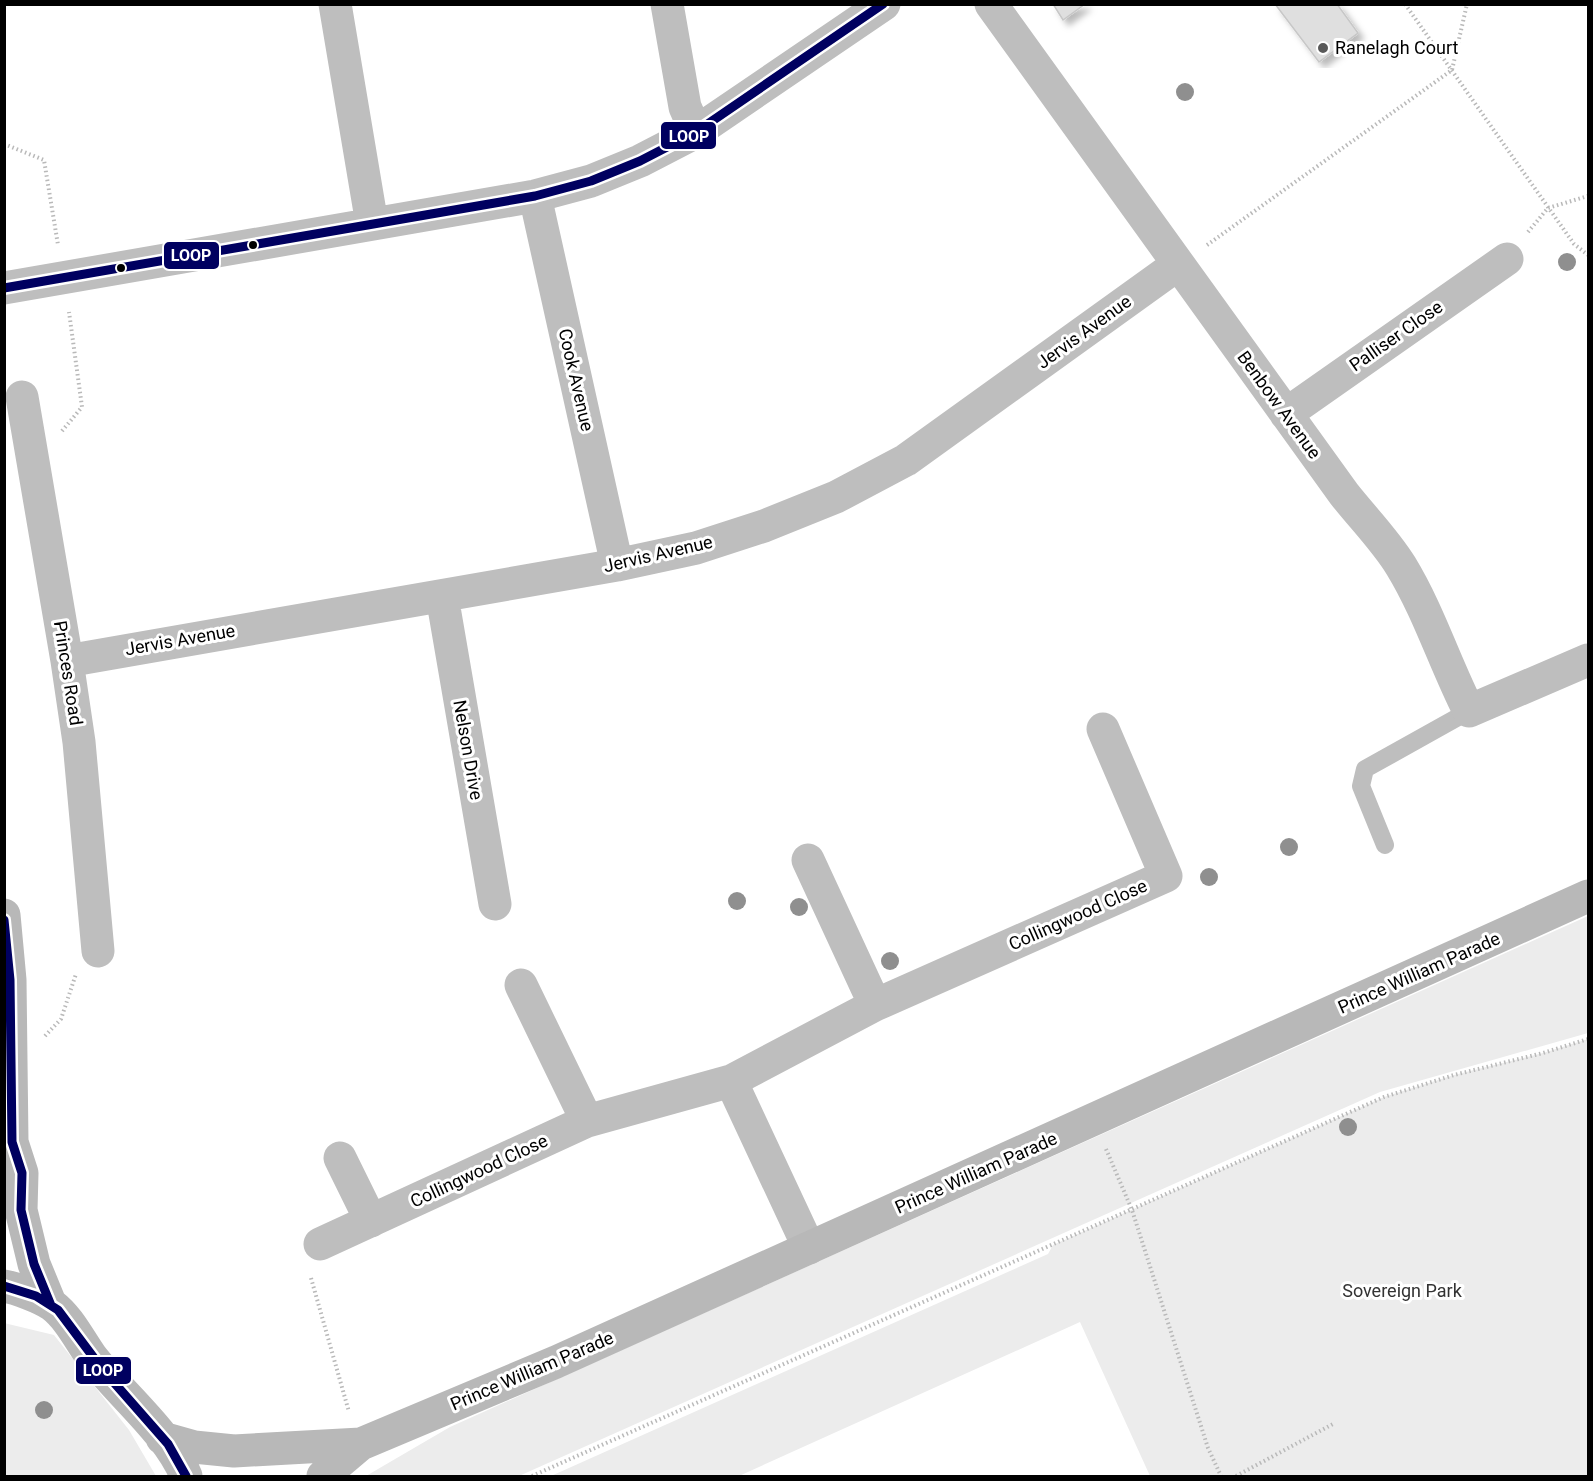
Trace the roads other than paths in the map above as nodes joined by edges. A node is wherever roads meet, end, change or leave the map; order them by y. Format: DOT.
graph roads {
  1 [pos="335,4"];
  2 [pos="667,4"];
  3 [pos="884,4"];
  4 [pos="991,4"];
  5 [pos="696,132"];
  6 [pos="535,196"];
  7 [pos="372,224"];
  8 [pos="1507,259"];
  9 [pos="1177,265"];
  10 [pos="4,288"];
  11 [pos="22,397"];
  12 [pos="1286,414"];
  13 [pos="617,565"];
  14 [pos="442,596"];
  15 [pos="1588,660"];
  16 [pos="67,661"];
  17 [pos="1469,711"];
  18 [pos="1103,729"];
  19 [pos="1385,845"];
  20 [pos="808,860"];
  21 [pos="1588,896"];
  22 [pos="495,904"];
  23 [pos="4,915"];
  24 [pos="98,951"];
  25 [pos="521,985"];
  26 [pos="875,1005"];
  27 [pos="731,1081"];
  28 [pos="587,1121"];
  29 [pos="8,1148"];
  30 [pos="340,1158"];
  31 [pos="371,1221"];
  32 [pos="320,1244"];
  33 [pos="809,1248"];
  34 [pos="4,1286"];
  35 [pos="50,1304"];
  36 [pos="162,1438"];
  37 [pos="361,1444"];
  38 [pos="186,1476"];
  39 [pos="323,1476"];
  1 -- 7 [label="street"];
  2 -- 5 [label="street"];
  3 -- 5 [label="street"];
  4 -- 9 [label="street, Benbow Avenue"];
  5 -- 6 [label="street"];
  6 -- 7 [label="street"];
  6 -- 13 [label="street, Cook Avenue"];
  7 -- 10 [label="street"];
  8 -- 12 [label="street, Palliser Close"];
  9 -- 12 [label="street, Benbow Avenue"];
  9 -- 13 [label="street, Jervis Avenue"];
  11 -- 16 [label="street, Princes Road"];
  12 -- 17 [label="street, Benbow Avenue"];
  13 -- 14 [label="street, Jervis Avenue"];
  14 -- 16 [label="street, Jervis Avenue"];
  14 -- 22 [label="street, Nelson Drive"];
  15 -- 17 [label="street"];
  16 -- 24 [label="street, Princes Road"];
  17 -- 19 [label="lane"];
  18 -- 26 [label="street, Collingwood Close"];
  20 -- 26 [label="street"];
  21 -- 33 [label="street, Prince William Parade"];
  23 -- 29 [label="street"];
  25 -- 28 [label="street"];
  26 -- 27 [label="street, Collingwood Close"];
  27 -- 28 [label="street, Collingwood Close"];
  27 -- 33 [label="street"];
  28 -- 31 [label="street, Collingwood Close"];
  29 -- 35 [label="street"];
  30 -- 31 [label="street"];
  31 -- 32 [label="street, Collingwood Close"];
  33 -- 37 [label="street, Prince William Parade"];
  34 -- 35 [label="street"];
  35 -- 36 [label="street"];
  36 -- 37 [label="street, Prince William Parade"];
  36 -- 38 [label="street"];
  37 -- 39 [label="street, Prince William Parade"];
}
